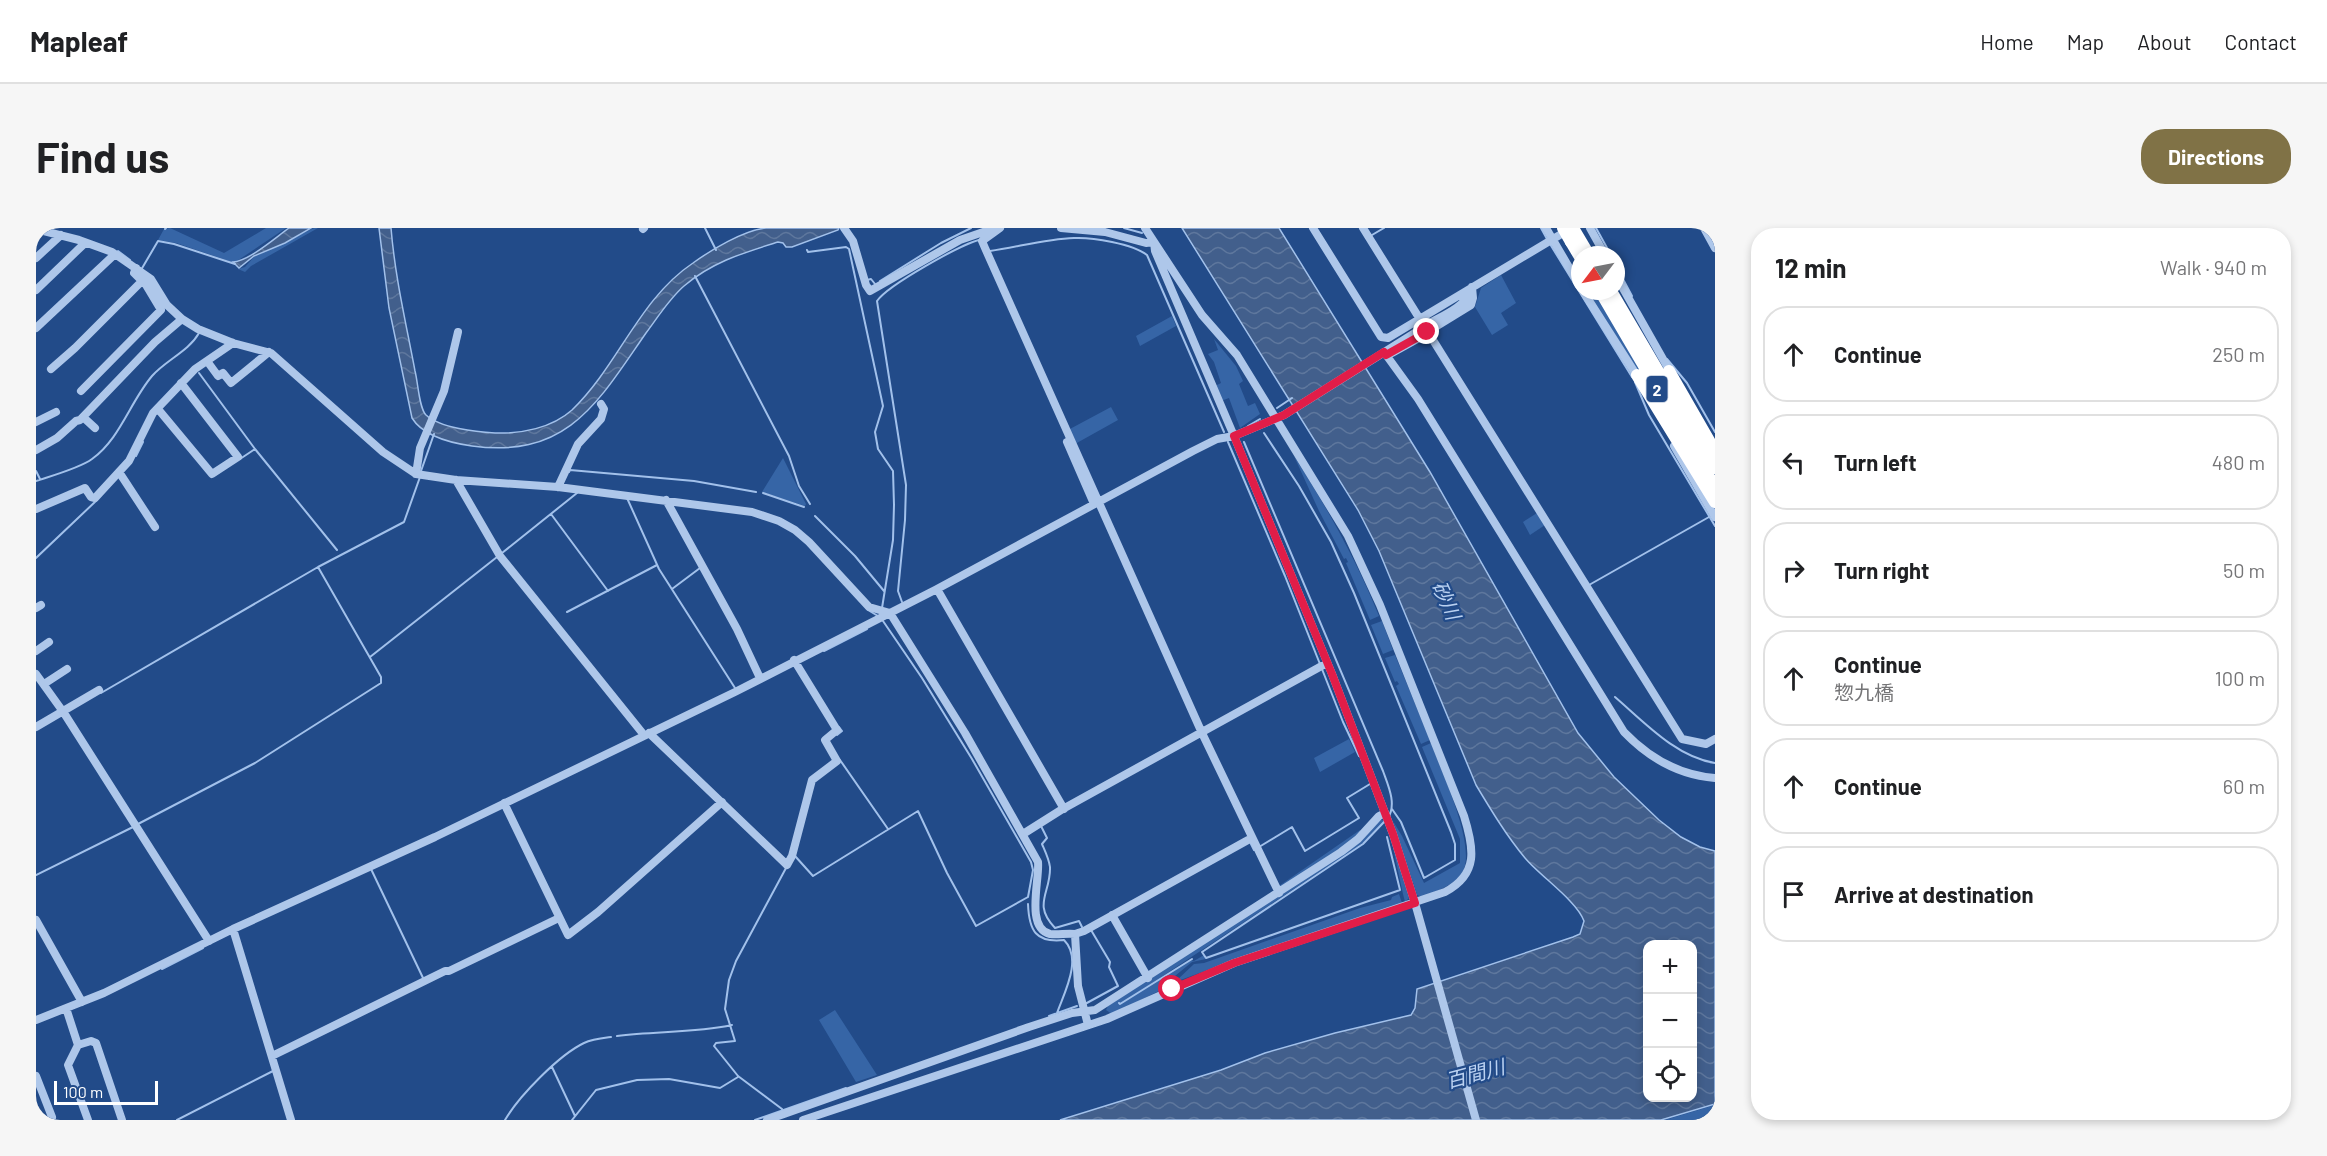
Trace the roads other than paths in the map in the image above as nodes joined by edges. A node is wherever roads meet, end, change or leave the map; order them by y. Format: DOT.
graph roads {
  1 [pos="844,228"];
  2 [pos="999,228"];
  3 [pos="1061,228"];
  4 [pos="1145,228"];
  5 [pos="1313,228"];
  6 [pos="1363,228"];
  7 [pos="1546,228"];
  8 [pos="1563,228"];
  9 [pos="1590,228"];
  10 [pos="1704,228"];
  11 [pos="36,229"];
  12 [pos="1574,234"];
  13 [pos="61,235"];
  14 [pos="1552,239"];
  15 [pos="1154,242"];
  16 [pos="85,243"];
  17 [pos="1600,246"];
  18 [pos="1715,248"];
  19 [pos="115,254"];
  20 [pos="36,258"];
  21 [pos="136,267"];
  22 [pos="1571,271"];
  23 [pos="142,281"];
  24 [pos="36,290"];
  25 [pos="1625,292"];
  26 [pos="1589,300"];
  27 [pos="1605,300"];
  28 [pos="1616,300"];
  29 [pos="165,307"];
  30 [pos="180,320"];
  31 [pos="1424,325"];
  32 [pos="36,328"];
  33 [pos="458,332"];
  34 [pos="234,343"];
  35 [pos="269,352"];
  36 [pos="1385,353"];
  37 [pos="207,361"];
  38 [pos="51,369"];
  39 [pos="1669,372"];
  40 [pos="1637,375"];
  41 [pos="182,383"];
  42 [pos="81,391"];
  43 [pos="601,404"];
  44 [pos="158,409"];
  45 [pos="56,412"];
  46 [pos="83,417"];
  47 [pos="1280,417"];
  48 [pos="36,422"];
  49 [pos="95,428"];
  50 [pos="1064,435"];
  51 [pos="1234,436"];
  52 [pos="1715,440"];
  53 [pos="36,450"];
  54 [pos="1715,452"];
  55 [pos="1715,468"];
  56 [pos="121,475"];
  57 [pos="419,475"];
  58 [pos="456,480"];
  59 [pos="558,486"];
  60 [pos="1715,487"];
  61 [pos="667,501"];
  62 [pos="1715,502"];
  63 [pos="1096,503"];
  64 [pos="36,509"];
  65 [pos="1715,517"];
  66 [pos="155,527"];
  67 [pos="938,590"];
  68 [pos="891,615"];
  69 [pos="49,642"];
  70 [pos="36,651"];
  71 [pos="794,660"];
  72 [pos="1323,666"];
  73 [pos="67,669"];
  74 [pos="36,674"];
  75 [pos="760,678"];
  76 [pos="44,684"];
  77 [pos="99,690"];
  78 [pos="64,713"];
  79 [pos="36,727"];
  80 [pos="1202,733"];
  81 [pos="649,735"];
  82 [pos="1715,740"];
  83 [pos="1715,778"];
  84 [pos="722,802"];
  85 [pos="504,803"];
  86 [pos="1062,810"];
  87 [pos="1386,817"];
  88 [pos="1023,834"];
  89 [pos="1248,840"];
  90 [pos="1279,893"];
  91 [pos="1415,903"];
  92 [pos="1113,917"];
  93 [pos="559,918"];
  94 [pos="36,920"];
  95 [pos="234,931"];
  96 [pos="1075,934"];
  97 [pos="209,941"];
  98 [pos="1148,978"];
  99 [pos="82,1002"];
  100 [pos="67,1010"];
  101 [pos="1085,1012"];
  102 [pos="36,1020"];
  103 [pos="1088,1025"];
  104 [pos="78,1045"];
  105 [pos="272,1056"];
  106 [pos="36,1076"];
  107 [pos="52,1117"];
  108 [pos="88,1120"];
  109 [pos="122,1120"];
  110 [pos="291,1120"];
  111 [pos="767,1120"];
  112 [pos="803,1120"];
  113 [pos="1476,1120"];
  1 -- 2 [label="street"];
  2 -- 63 [label="street"];
  3 -- 15 [label="street"];
  4 -- 15 [label="street"];
  5 -- 31 [label="street"];
  6 -- 31 [label="street"];
  7 -- 14 [label="street"];
  8 -- 12 [label="highway, bridge"];
  9 -- 17 [label="street"];
  10 -- 18 [label="street"];
  11 -- 13 [label="street"];
  12 -- 14 [label="street"];
  13 -- 16 [label="street"];
  13 -- 20 [label="street"];
  14 -- 22 [label="street"];
  14 -- 31 [label="street"];
  15 -- 47 [label="street"];
  15 -- 51 [label="street"];
  16 -- 19 [label="street"];
  16 -- 24 [label="street"];
  19 -- 21 [label="street"];
  19 -- 32 [label="street"];
  21 -- 23 [label="street"];
  21 -- 29 [label="street"];
  23 -- 29 [label="street"];
  23 -- 38 [label="street"];
  25 -- 39 [label="street"];
  26 -- 40 [label="street"];
  27 -- 60 [label="highway, 2"];
  28 -- 55 [label="highway, 2"];
  29 -- 30 [label="street"];
  29 -- 42 [label="street"];
  30 -- 34 [label="street"];
  30 -- 46 [label="street"];
  31 -- 36 [label="street"];
  31 -- 82 [label="street"];
  33 -- 57 [label="street"];
  34 -- 35 [label="street"];
  34 -- 37 [label="street"];
  35 -- 37 [label="street"];
  35 -- 57 [label="street"];
  36 -- 47 [label="street"];
  36 -- 83 [label="street"];
  37 -- 41 [label="street"];
  39 -- 52 [label="street"];
  39 -- 54 [label="highway"];
  40 -- 62 [label="highway"];
  40 -- 65 [label="street"];
  41 -- 44 [label="street"];
  41 -- 44 [label="street"];
  43 -- 59 [label="street"];
  44 -- 56 [label="street"];
  45 -- 48 [label="street"];
  46 -- 49 [label="street"];
  46 -- 53 [label="street"];
  47 -- 51 [label="street"];
  47 -- 91 [label="street"];
  50 -- 63 [label="street"];
  51 -- 63 [label="street"];
  51 -- 72 [label="street"];
  56 -- 64 [label="street"];
  56 -- 66 [label="street"];
  57 -- 58 [label="street"];
  58 -- 59 [label="street"];
  58 -- 81 [label="street"];
  59 -- 61 [label="street"];
  61 -- 68 [label="street"];
  61 -- 75 [label="street"];
  63 -- 67 [label="street"];
  63 -- 80 [label="street"];
  67 -- 68 [label="street"];
  67 -- 86 [label="street"];
  68 -- 71 [label="street"];
  68 -- 88 [label="street"];
  69 -- 70 [label="street"];
  71 -- 75 [label="street"];
  71 -- 84 [label="street"];
  72 -- 80 [label="street"];
  72 -- 87 [label="street"];
  73 -- 76 [label="street"];
  74 -- 76 [label="street"];
  75 -- 81 [label="street"];
  76 -- 78 [label="street"];
  77 -- 78 [label="street"];
  78 -- 79 [label="street"];
  78 -- 97 [label="street"];
  80 -- 86 [label="street"];
  80 -- 90 [label="street"];
  81 -- 84 [label="street"];
  81 -- 85 [label="street"];
  84 -- 93 [label="street"];
  85 -- 93 [label="street"];
  85 -- 95 [label="street"];
  86 -- 88 [label="street"];
  87 -- 90 [label="street"];
  87 -- 91 [label="street"];
  88 -- 96 [label="street"];
  89 -- 92 [label="street"];
  90 -- 98 [label="street"];
  91 -- 103 [label="street"];
  91 -- 113 [label="street"];
  92 -- 96 [label="street"];
  92 -- 98 [label="street"];
  93 -- 105 [label="street"];
  94 -- 99 [label="street"];
  95 -- 97 [label="street"];
  95 -- 105 [label="street"];
  96 -- 101 [label="street"];
  97 -- 99 [label="street"];
  98 -- 101 [label="street"];
  99 -- 100 [label="street"];
  100 -- 102 [label="street"];
  100 -- 104 [label="street"];
  101 -- 103 [label="street"];
  101 -- 111 [label="street"];
  103 -- 112 [label="street"];
  104 -- 108 [label="street"];
  104 -- 109 [label="street"];
  105 -- 110 [label="street"];
  106 -- 107 [label="street"];
}
